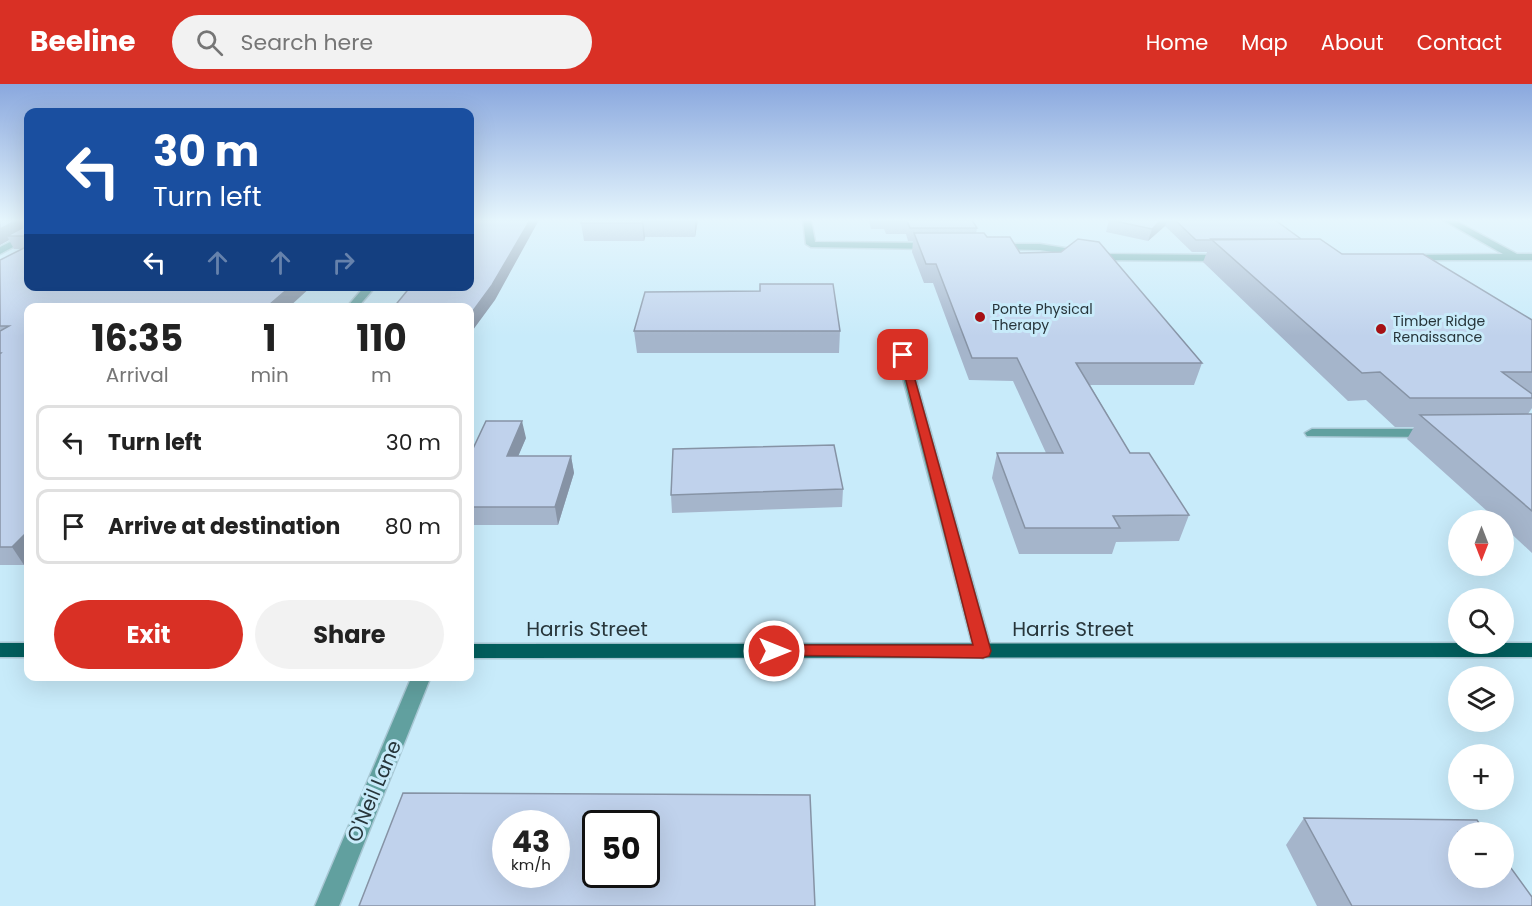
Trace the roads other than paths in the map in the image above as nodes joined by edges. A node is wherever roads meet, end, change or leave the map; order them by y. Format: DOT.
graph roads {
  1 [pos="1518,258"];
  2 [pos="1532,266"];
  3 [pos="366,291"];
  4 [pos="356,303"];
  5 [pos="903,355"];
  6 [pos="1440,433"];
  7 [pos="1312,434"];
  8 [pos="24,648"];
  9 [pos="0,650"];
  10 [pos="1532,650"];
  11 [pos="474,651"];
  12 [pos="983,651"];
  13 [pos="420,681"];
  14 [pos="327,906"];
  1 -- 2 [label="street"];
  3 -- 4 [label="street"];
  5 -- 12 [label="street"];
  6 -- 7 [label="street"];
  8 -- 9 [label="main road"];
  10 -- 12 [label="main road, Harris Street"];
  11 -- 12 [label="main road, Harris Street"];
  13 -- 14 [label="street, O'Neil Lane"];
}
